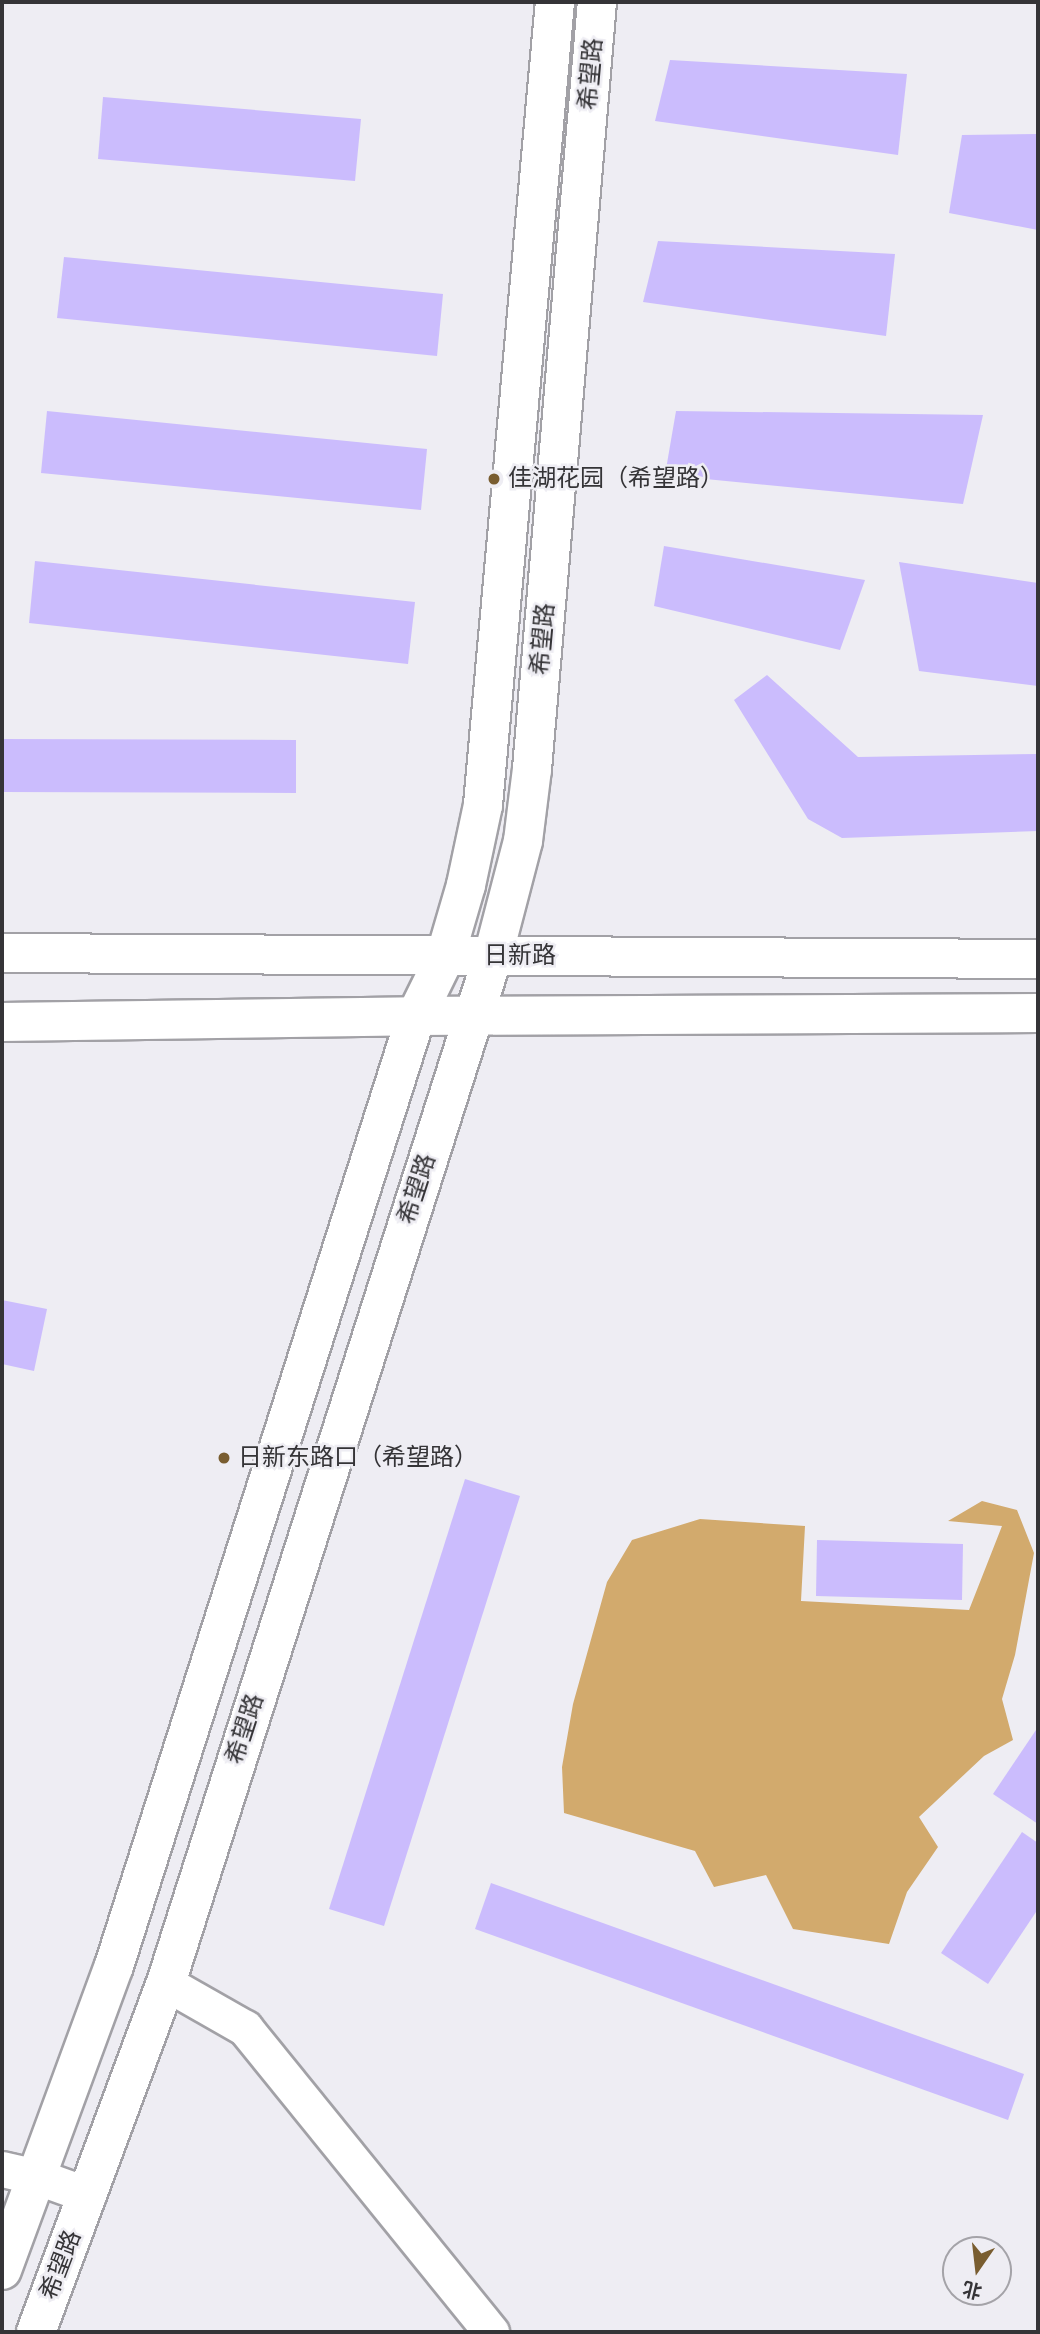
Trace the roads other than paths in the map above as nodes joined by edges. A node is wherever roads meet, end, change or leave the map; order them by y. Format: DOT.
graph roads {
  1 [pos="555,2"];
  2 [pos="597,2"];
  3 [pos="1038,934"];
  4 [pos="2,953"];
  5 [pos="493,956"];
  6 [pos="445,957"];
  7 [pos="1038,959"];
  8 [pos="859,961"];
  9 [pos="915,1013"];
  10 [pos="1038,1013"];
  11 [pos="472,1015"];
  12 [pos="416,1016"];
  13 [pos="1038,1021"];
  14 [pos="2,1022"];
  15 [pos="166,1983"];
  16 [pos="20,2173"];
  17 [pos="88,2195"];
  18 [pos="2,2270"];
  19 [pos="36,2332"];
  20 [pos="491,2332"];
  1 -- 6 [label="street, 希望路"];
  2 -- 5 [label="street, 希望路"];
  3 -- 8 [label="street"];
  4 -- 6 [label="street, 日新路"];
  5 -- 6 [label="street, 日新路"];
  5 -- 8 [label="street, 日新路"];
  5 -- 11 [label="street, 希望路"];
  6 -- 12 [label="street, 希望路"];
  7 -- 8 [label="street, 日新路"];
  9 -- 10 [label="street"];
  9 -- 11 [label="street"];
  9 -- 13 [label="street"];
  11 -- 12 [label="street"];
  11 -- 15 [label="street, 希望路"];
  12 -- 14 [label="street"];
  12 -- 16 [label="street, 希望路"];
  15 -- 17 [label="street, 希望路"];
  15 -- 20 [label="street"];
  16 -- 17 [label="street"];
  16 -- 18 [label="street, 希望路"];
  17 -- 19 [label="street, 希望路"];
}
